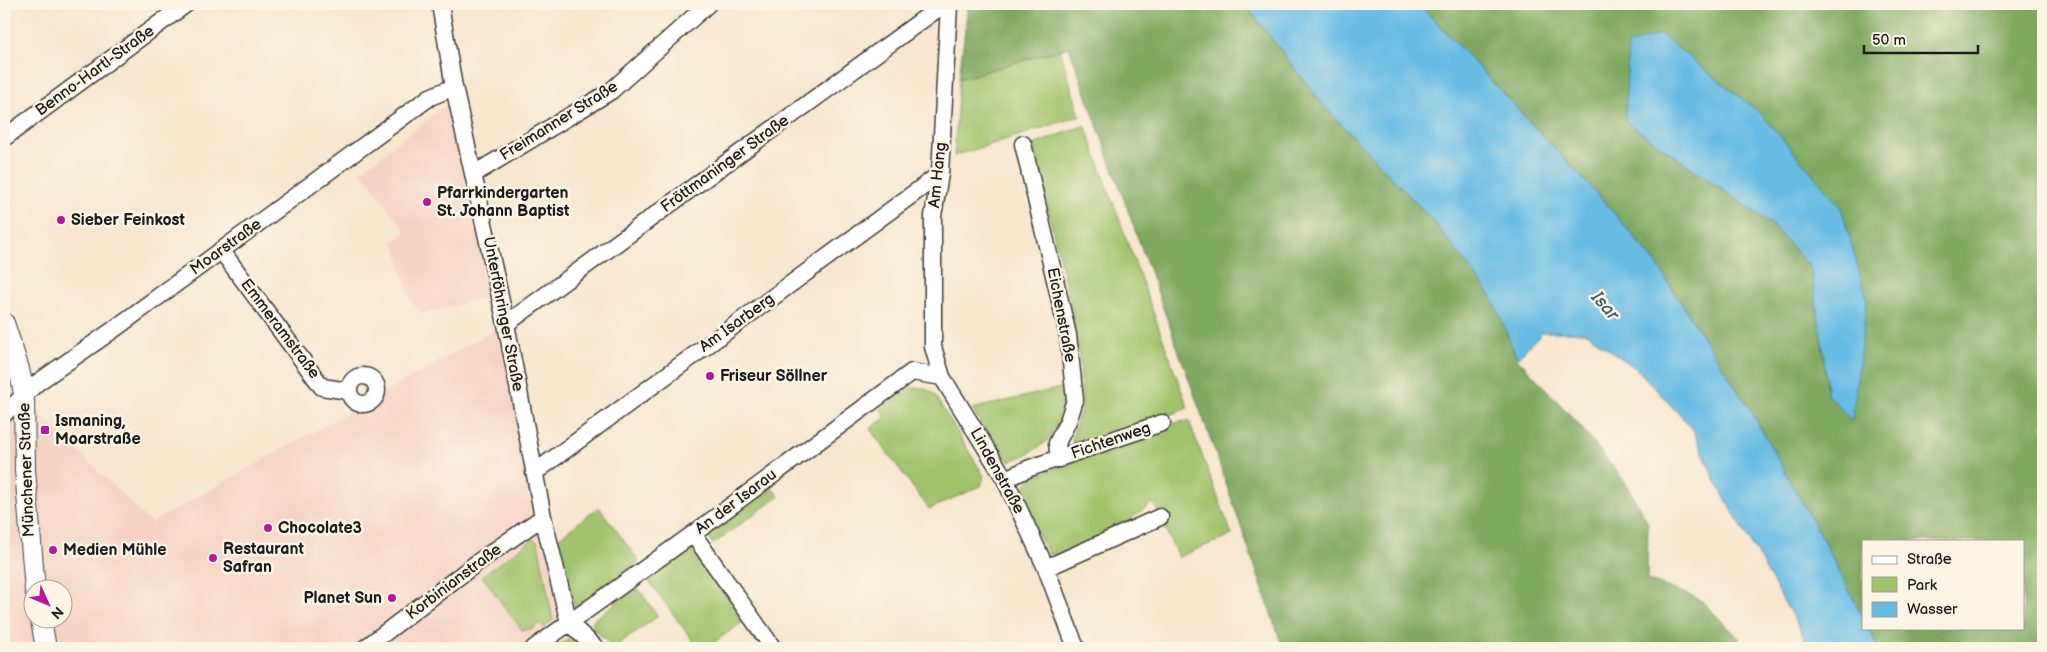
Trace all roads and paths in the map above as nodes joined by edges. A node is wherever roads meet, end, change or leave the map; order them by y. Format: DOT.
graph roads {
  1 [pos="186,4"];
  2 [pos="440,4"];
  3 [pos="708,4"];
  4 [pos="944,4"];
  5 [pos="949,4"];
  6 [pos="454,87"];
  7 [pos="4,138"];
  8 [pos="1023,144"];
  9 [pos="474,174"];
  10 [pos="940,174"];
  11 [pos="221,250"];
  12 [pos="4,323"];
  13 [pos="506,324"];
  14 [pos="933,347"];
  15 [pos="912,372"];
  16 [pos="942,377"];
  17 [pos="349,391"];
  18 [pos="24,393"];
  19 [pos="4,414"];
  20 [pos="1162,423"];
  21 [pos="1059,459"];
  22 [pos="534,473"];
  23 [pos="1005,479"];
  24 [pos="543,517"];
  25 [pos="1160,517"];
  26 [pos="693,534"];
  27 [pos="1046,568"];
  28 [pos="34,580"];
  29 [pos="569,623"];
  30 [pos="43,630"];
  31 [pos="46,648"];
  32 [pos="365,648"];
  33 [pos="534,648"];
  34 [pos="596,648"];
  35 [pos="773,648"];
  36 [pos="1076,648"];
  1 -- 7 [label="street, Benno-Hartl-Straße"];
  2 -- 6 [label="street, Unterföhringer Straße"];
  3 -- 9 [label="street, Freimanner Straße"];
  4 -- 13 [label="street, Fröttmaninger Straße"];
  5 -- 10 [label="street, Am Hang"];
  6 -- 9 [label="street, Unterföhringer Straße"];
  6 -- 11 [label="street, Moarstraße"];
  8 -- 21 [label="street, Eichenstraße"];
  9 -- 13 [label="street, Unterföhringer Straße"];
  10 -- 14 [label="street, Am Hang"];
  10 -- 22 [label="street, Am Isarberg"];
  11 -- 17 [label="street, Emmeramstraße"];
  11 -- 18 [label="street, Moarstraße"];
  12 -- 18 [label="main road, Münchener Straße"];
  13 -- 22 [label="street, Unterföhringer Straße"];
  14 -- 15 [label="street"];
  14 -- 16 [label="street, Am Hang"];
  15 -- 16 [label="street"];
  15 -- 26 [label="street, An der Isarau"];
  16 -- 23 [label="street, Lindenstraße"];
  18 -- 19 [label="street, Moarstraße"];
  18 -- 28 [label="main road, Münchener Straße"];
  20 -- 21 [label="street, Fichtenweg"];
  21 -- 23 [label="street"];
  22 -- 24 [label="street, Unterföhringer Straße"];
  23 -- 27 [label="street, Lindenstraße"];
  24 -- 29 [label="street, Unterföhringer Straße"];
  24 -- 32 [label="street, Korbinianstraße"];
  25 -- 27 [label="street"];
  26 -- 29 [label="street, An der Isarau"];
  26 -- 35 [label="street"];
  27 -- 36 [label="street, Lindenstraße"];
  29 -- 33 [label="street, An der Isarau"];
  29 -- 34 [label="street"];
  30 -- 31 [label="main road"];
}
